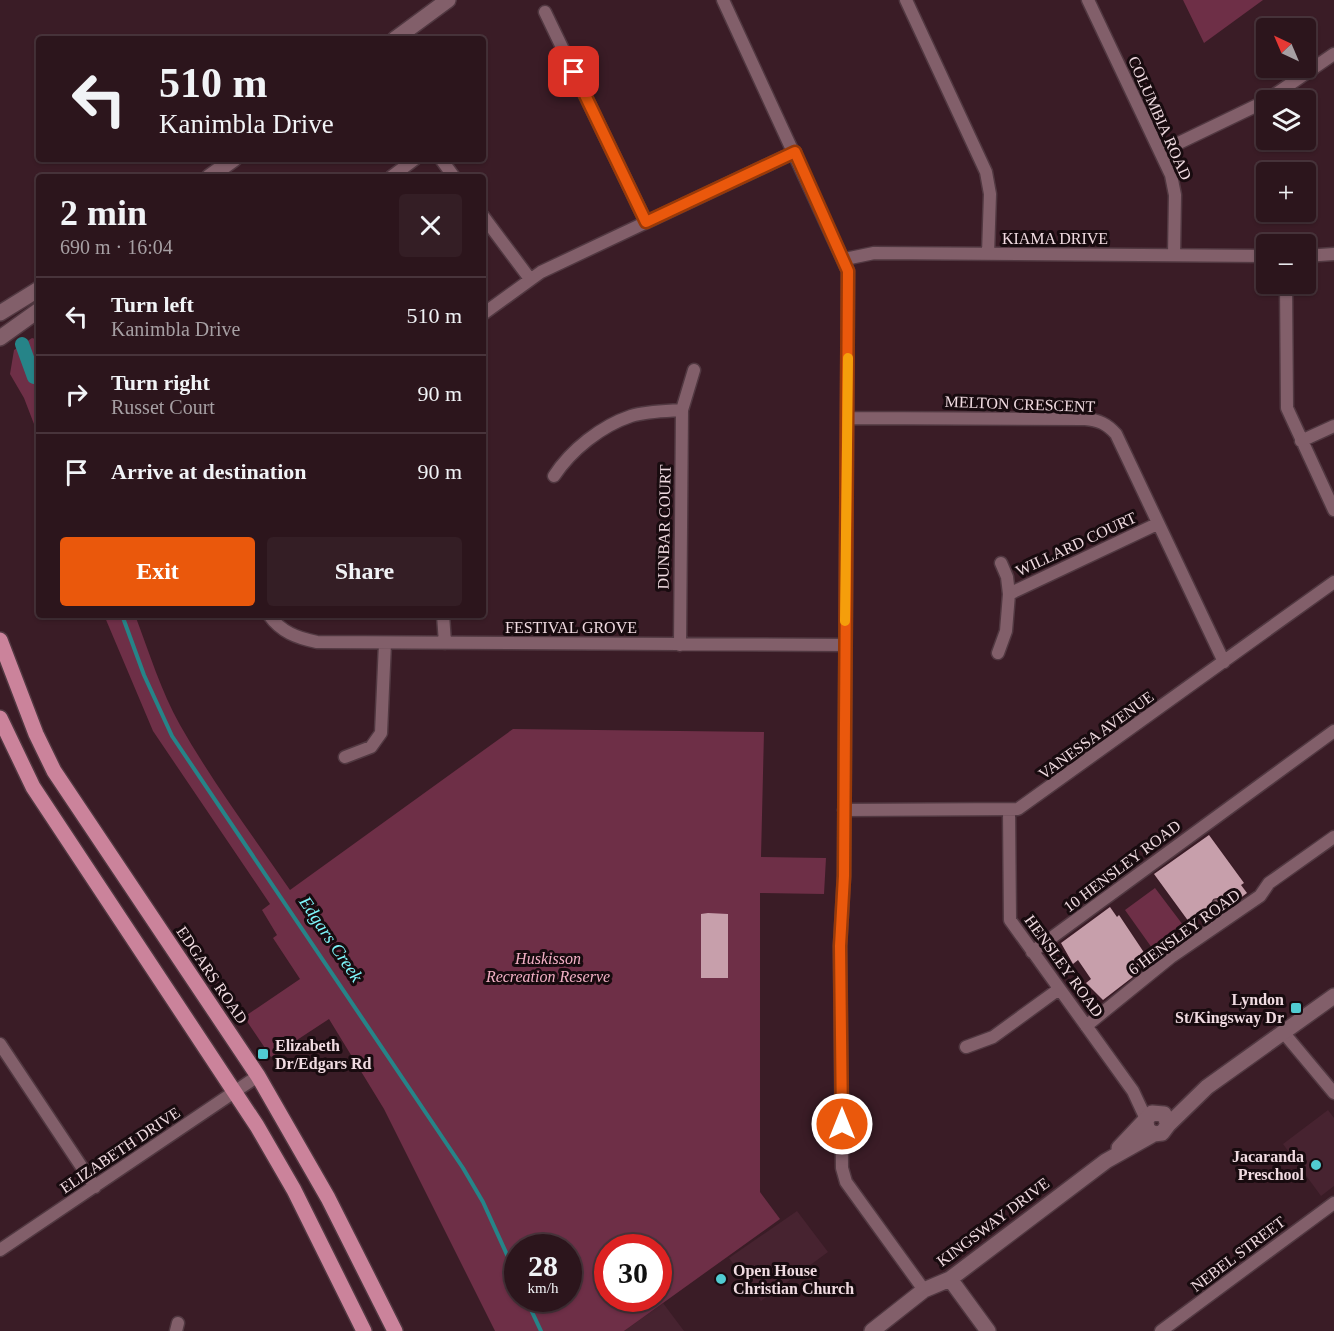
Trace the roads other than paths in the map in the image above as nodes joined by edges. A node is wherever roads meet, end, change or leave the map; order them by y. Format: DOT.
graph roads {
  1 [pos="448,0"];
  2 [pos="723,0"];
  3 [pos="906,0"];
  4 [pos="1088,0"];
  5 [pos="545,12"];
  6 [pos="399,36"];
  7 [pos="1334,54"];
  8 [pos="1283,90"];
  9 [pos="1256,106"];
  10 [pos="795,152"];
  11 [pos="1160,152"];
  12 [pos="230,162"];
  13 [pos="411,162"];
  14 [pos="213,174"];
  15 [pos="395,174"];
  16 [pos="486,220"];
  17 [pos="646,222"];
  18 [pos="988,254"];
  19 [pos="1334,254"];
  20 [pos="1174,255"];
  21 [pos="1316,255"];
  22 [pos="1256,256"];
  23 [pos="845,259"];
  24 [pos="530,279"];
  25 [pos="36,291"];
  26 [pos="1286,294"];
  27 [pos="36,312"];
  28 [pos="486,312"];
  29 [pos="0,313"];
  30 [pos="0,338"];
  31 [pos="694,370"];
  32 [pos="682,410"];
  33 [pos="847,418"];
  34 [pos="1334,426"];
  35 [pos="1301,441"];
  36 [pos="554,476"];
  37 [pos="1334,510"];
  38 [pos="1157,524"];
  39 [pos="1001,563"];
  40 [pos="1334,582"];
  41 [pos="1009,594"];
  42 [pos="272,618"];
  43 [pos="443,618"];
  44 [pos="0,640"];
  45 [pos="385,643"];
  46 [pos="445,643"];
  47 [pos="680,645"];
  48 [pos="845,645"];
  49 [pos="998,653"];
  50 [pos="1224,662"];
  51 [pos="0,718"];
  52 [pos="1334,731"];
  53 [pos="345,757"];
  54 [pos="74,802"];
  55 [pos="844,810"];
  56 [pos="1009,811"];
  57 [pos="52,816"];
  58 [pos="1334,837"];
  59 [pos="1216,903"];
  60 [pos="1227,917"];
  61 [pos="1032,952"];
  62 [pos="1059,989"];
  63 [pos="1334,996"];
  64 [pos="1086,1026"];
  65 [pos="1283,1032"];
  66 [pos="1,1047"];
  67 [pos="966,1047"];
  68 [pos="258,1076"];
  69 [pos="1207,1087"];
  70 [pos="235,1091"];
  71 [pos="1334,1093"];
  72 [pos="1152,1120"];
  73 [pos="95,1187"];
  74 [pos="1334,1203"];
  75 [pos="0,1250"];
  76 [pos="950,1279"];
  77 [pos="924,1290"];
  78 [pos="364,1331"];
  79 [pos="395,1331"];
  80 [pos="872,1331"];
  81 [pos="988,1331"];
  82 [pos="1161,1331"];
  1 -- 6 [label="street"];
  2 -- 10 [label="street"];
  3 -- 18 [label="street"];
  4 -- 11 [label="street, COLUMBIA ROAD"];
  5 -- 17 [label="street"];
  7 -- 8 [label="street"];
  9 -- 11 [label="street"];
  10 -- 17 [label="street"];
  10 -- 23 [label="street"];
  11 -- 20 [label="street, COLUMBIA ROAD"];
  12 -- 14 [label="street"];
  13 -- 15 [label="street"];
  16 -- 24 [label="street"];
  17 -- 24 [label="street"];
  18 -- 20 [label="street, KIAMA DRIVE"];
  18 -- 23 [label="street, KIAMA DRIVE"];
  19 -- 21 [label="street"];
  20 -- 22 [label="street, KIAMA DRIVE"];
  23 -- 33 [label="street"];
  24 -- 28 [label="street"];
  25 -- 29 [label="street"];
  26 -- 35 [label="street"];
  27 -- 30 [label="street"];
  31 -- 32 [label="street, DUNBAR COURT"];
  32 -- 36 [label="street"];
  32 -- 47 [label="street, DUNBAR COURT"];
  33 -- 38 [label="street, MELTON CRESCENT"];
  33 -- 48 [label="street"];
  34 -- 35 [label="street"];
  35 -- 37 [label="street"];
  38 -- 41 [label="street, WILLARD COURT"];
  38 -- 50 [label="street, MELTON CRESCENT"];
  39 -- 41 [label="street, WILLARD COURT"];
  40 -- 50 [label="street, VANESSA AVENUE"];
  41 -- 49 [label="street, WILLARD COURT"];
  42 -- 45 [label="street, FESTIVAL GROVE"];
  43 -- 46 [label="street"];
  44 -- 54 [label="main road, EDGARS ROAD"];
  45 -- 46 [label="street, FESTIVAL GROVE"];
  45 -- 53 [label="street"];
  46 -- 47 [label="street, FESTIVAL GROVE"];
  47 -- 48 [label="street, FESTIVAL GROVE"];
  48 -- 55 [label="street"];
  50 -- 56 [label="street, VANESSA AVENUE"];
  51 -- 57 [label="main road"];
  52 -- 61 [label="street, 10 HENSLEY ROAD"];
  54 -- 57 [label="main road"];
  54 -- 68 [label="main road, EDGARS ROAD"];
  55 -- 56 [label="street, VANESSA AVENUE"];
  55 -- 77 [label="street"];
  56 -- 61 [label="street, HENSLEY ROAD"];
  57 -- 70 [label="main road"];
  58 -- 60 [label="street, 6 HENSLEY ROAD"];
  59 -- 60 [label="lane"];
  60 -- 64 [label="street, 6 HENSLEY ROAD"];
  61 -- 62 [label="street, HENSLEY ROAD"];
  62 -- 64 [label="street, HENSLEY ROAD"];
  62 -- 67 [label="street"];
  63 -- 65 [label="street, KINGSWAY DRIVE"];
  64 -- 72 [label="street, HENSLEY ROAD"];
  65 -- 69 [label="street, KINGSWAY DRIVE"];
  65 -- 71 [label="street"];
  66 -- 73 [label="street"];
  68 -- 70 [label="street, ELIZABETH DRIVE"];
  68 -- 79 [label="main road, EDGARS ROAD"];
  69 -- 72 [label="street, KINGSWAY DRIVE"];
  69 -- 72 [label="street, KINGSWAY DRIVE"];
  70 -- 73 [label="street, ELIZABETH DRIVE"];
  70 -- 78 [label="main road"];
  72 -- 76 [label="street, KINGSWAY DRIVE"];
  73 -- 75 [label="street, ELIZABETH DRIVE"];
  74 -- 82 [label="street, NEBEL STREET"];
  76 -- 77 [label="street, KINGSWAY DRIVE"];
  76 -- 81 [label="street"];
  77 -- 80 [label="street, KINGSWAY DRIVE"];
}
